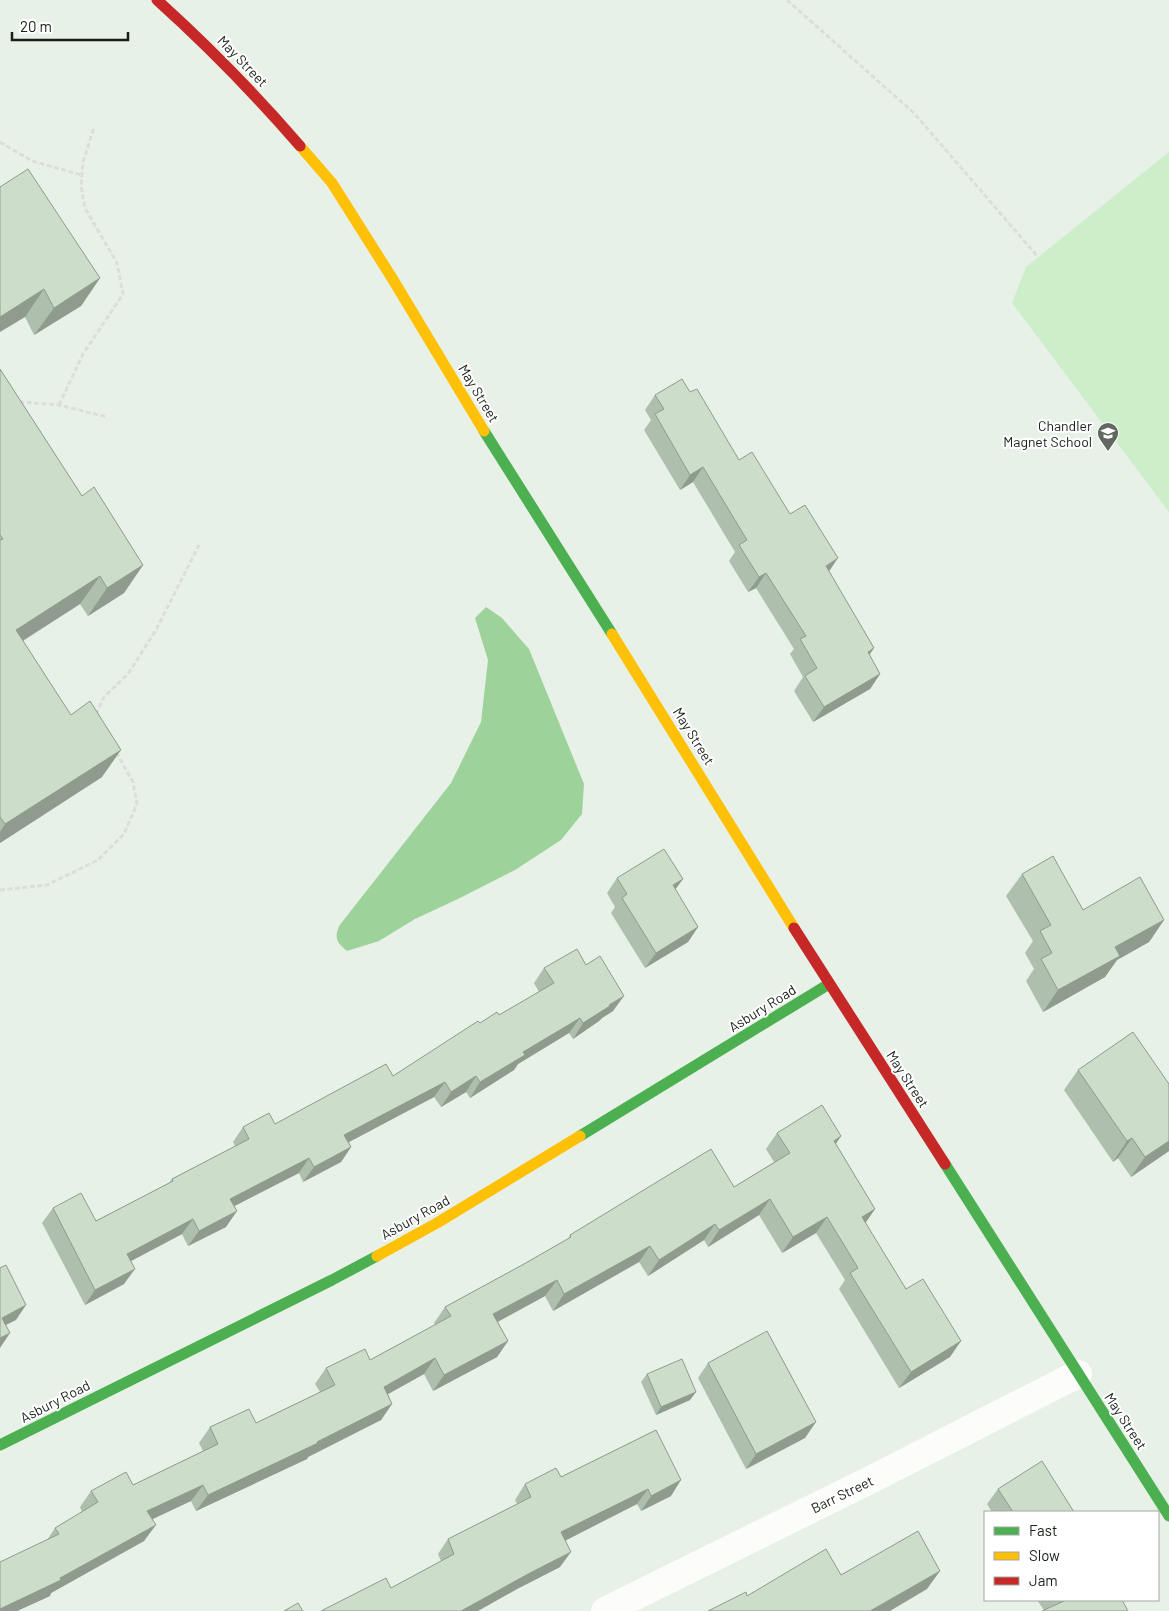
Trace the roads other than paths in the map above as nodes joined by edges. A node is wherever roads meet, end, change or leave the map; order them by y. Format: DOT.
graph roads {
  1 [pos="157,0"];
  2 [pos="829,984"];
  3 [pos="1078,1374"];
  4 [pos="0,1446"];
  5 [pos="1169,1516"];
  6 [pos="605,1611"];
  1 -- 2 [label="street, May Street"];
  2 -- 3 [label="street, May Street"];
  2 -- 4 [label="street, Asbury Road"];
  3 -- 5 [label="street, May Street"];
  3 -- 6 [label="street, Barr Street"];
}
